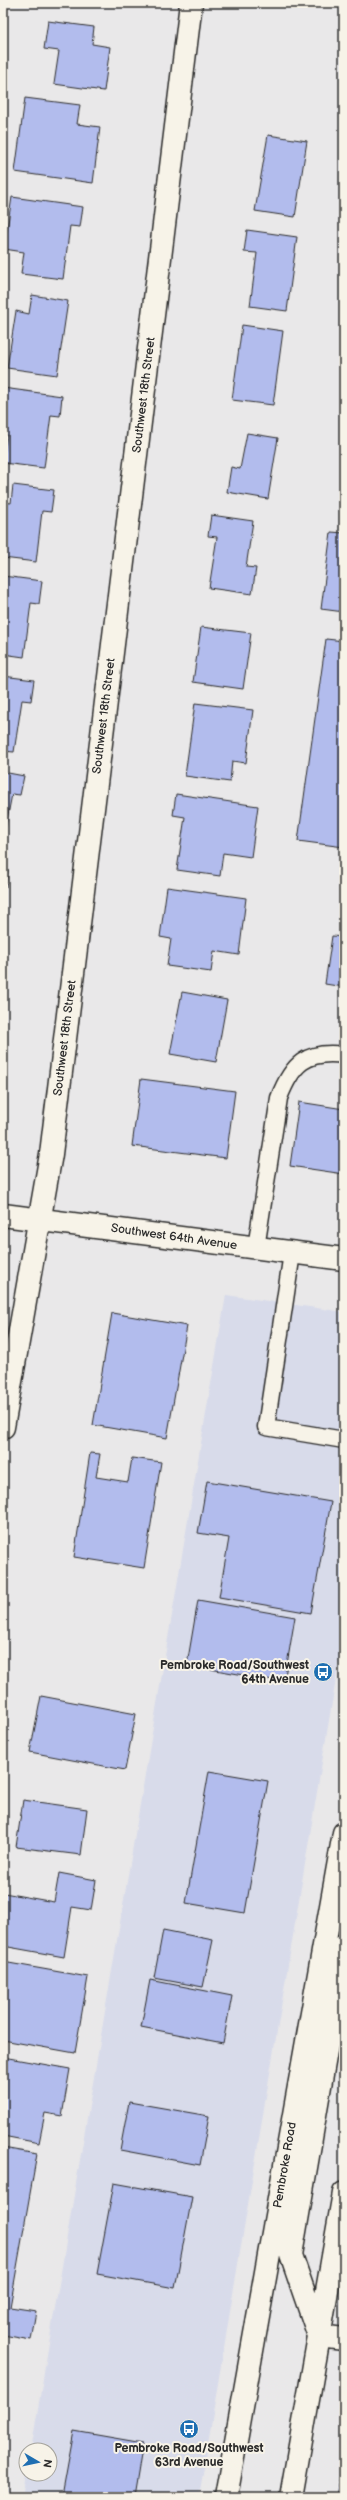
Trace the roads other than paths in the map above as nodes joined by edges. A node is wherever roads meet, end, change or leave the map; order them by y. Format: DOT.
graph roads {
  1 [pos="191,3"];
  2 [pos="344,1055"];
  3 [pos="3,1215"];
  4 [pos="39,1219"];
  5 [pos="256,1248"];
  6 [pos="292,1252"];
  7 [pos="344,1259"];
  8 [pos="3,1427"];
  9 [pos="344,1440"];
  10 [pos="344,1833"];
  11 [pos="344,1946"];
  12 [pos="344,2193"];
  13 [pos="319,2336"];
  14 [pos="344,2339"];
  15 [pos="226,2497"];
  16 [pos="291,2497"];
  1 -- 4 [label="street, Southwest 18th Street"];
  2 -- 5 [label="lane"];
  3 -- 4 [label="street, Southwest 64th Avenue"];
  4 -- 5 [label="street, Southwest 64th Avenue"];
  4 -- 8 [label="street, Southwest 18th Street"];
  5 -- 6 [label="street, Southwest 64th Avenue"];
  6 -- 7 [label="street, Southwest 64th Avenue"];
  6 -- 9 [label="lane"];
  10 -- 15 [label="street, Pembroke Road"];
  11 -- 13 [label="street"];
  12 -- 13 [label="street"];
  13 -- 14 [label="street"];
  13 -- 16 [label="street"];
}
